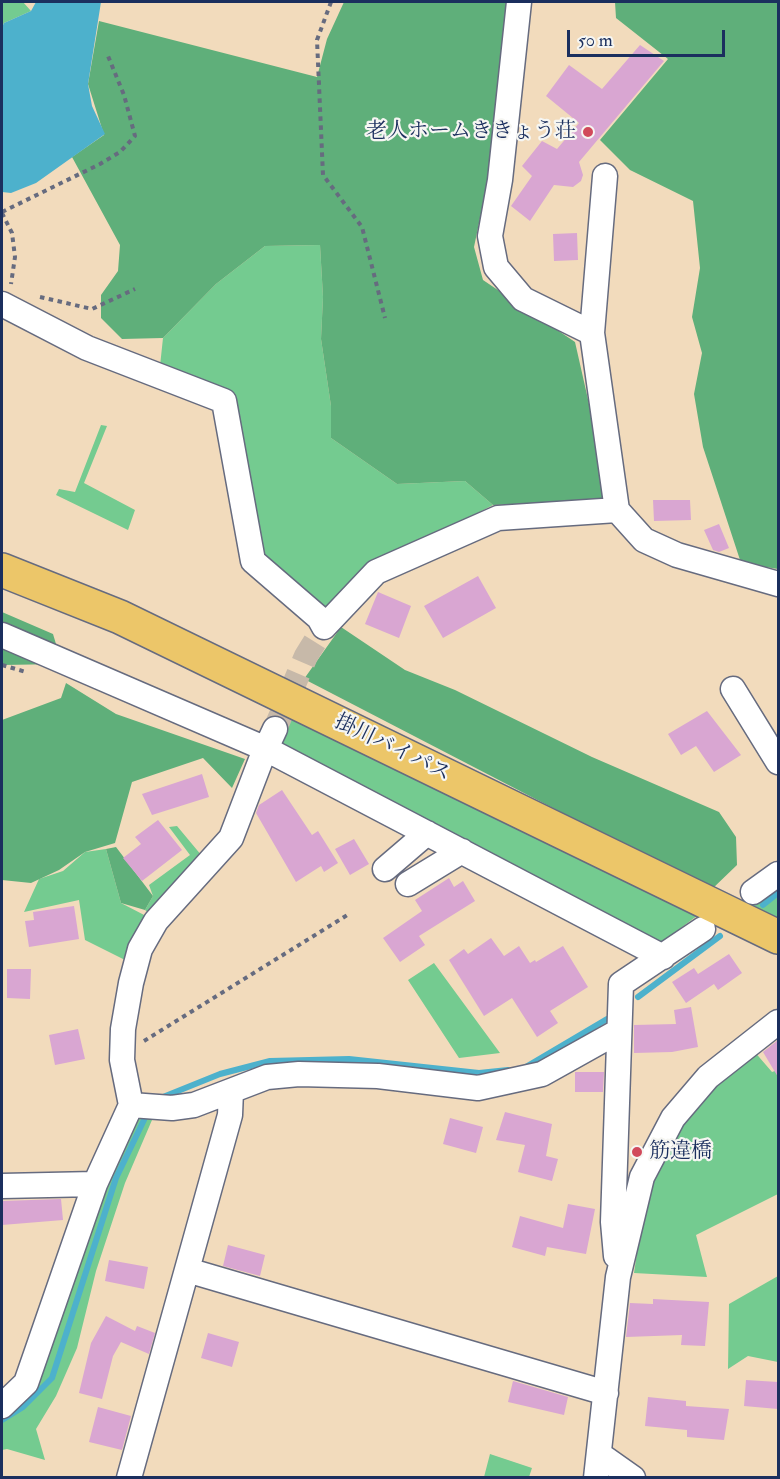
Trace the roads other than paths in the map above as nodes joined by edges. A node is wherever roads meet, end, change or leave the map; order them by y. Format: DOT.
graph roads {
  1 [pos="519,2"];
  2 [pos="605,176"];
  3 [pos="2,304"];
  4 [pos="592,333"];
  5 [pos="617,510"];
  6 [pos="2,570"];
  7 [pos="778,584"];
  8 [pos="2,635"];
  9 [pos="733,689"];
  10 [pos="271,739"];
  11 [pos="778,762"];
  12 [pos="427,833"];
  13 [pos="462,852"];
  14 [pos="385,869"];
  15 [pos="778,874"];
  16 [pos="408,884"];
  17 [pos="753,892"];
  18 [pos="703,929"];
  19 [pos="778,937"];
  20 [pos="663,957"];
  21 [pos="778,1022"];
  22 [pos="619,1031"];
  23 [pos="231,1090"];
  24 [pos="131,1104"];
  25 [pos="95,1184"];
  26 [pos="2,1186"];
  27 [pos="187,1270"];
  28 [pos="618,1277"];
  29 [pos="606,1393"];
  30 [pos="2,1406"];
  31 [pos="599,1454"];
  32 [pos="129,1478"];
  33 [pos="596,1478"];
  34 [pos="633,1478"];
  1 -- 4 [label="street"];
  2 -- 4 [label="street"];
  3 -- 5 [label="street"];
  4 -- 5 [label="street"];
  5 -- 7 [label="street"];
  6 -- 19 [label="highway, 掛川バイパス"];
  8 -- 10 [label="street"];
  9 -- 11 [label="street"];
  10 -- 12 [label="street"];
  10 -- 24 [label="street"];
  12 -- 13 [label="street"];
  12 -- 14 [label="street"];
  13 -- 16 [label="street"];
  13 -- 20 [label="street"];
  15 -- 17 [label="street"];
  18 -- 20 [label="street"];
  20 -- 22 [label="street"];
  21 -- 28 [label="street"];
  22 -- 23 [label="street"];
  22 -- 28 [label="street"];
  23 -- 24 [label="street"];
  23 -- 27 [label="street"];
  24 -- 25 [label="street"];
  25 -- 26 [label="street"];
  25 -- 30 [label="street"];
  27 -- 29 [label="street"];
  27 -- 32 [label="street"];
  28 -- 29 [label="street"];
  29 -- 31 [label="street"];
  31 -- 33 [label="street"];
  31 -- 34 [label="street"];
}
